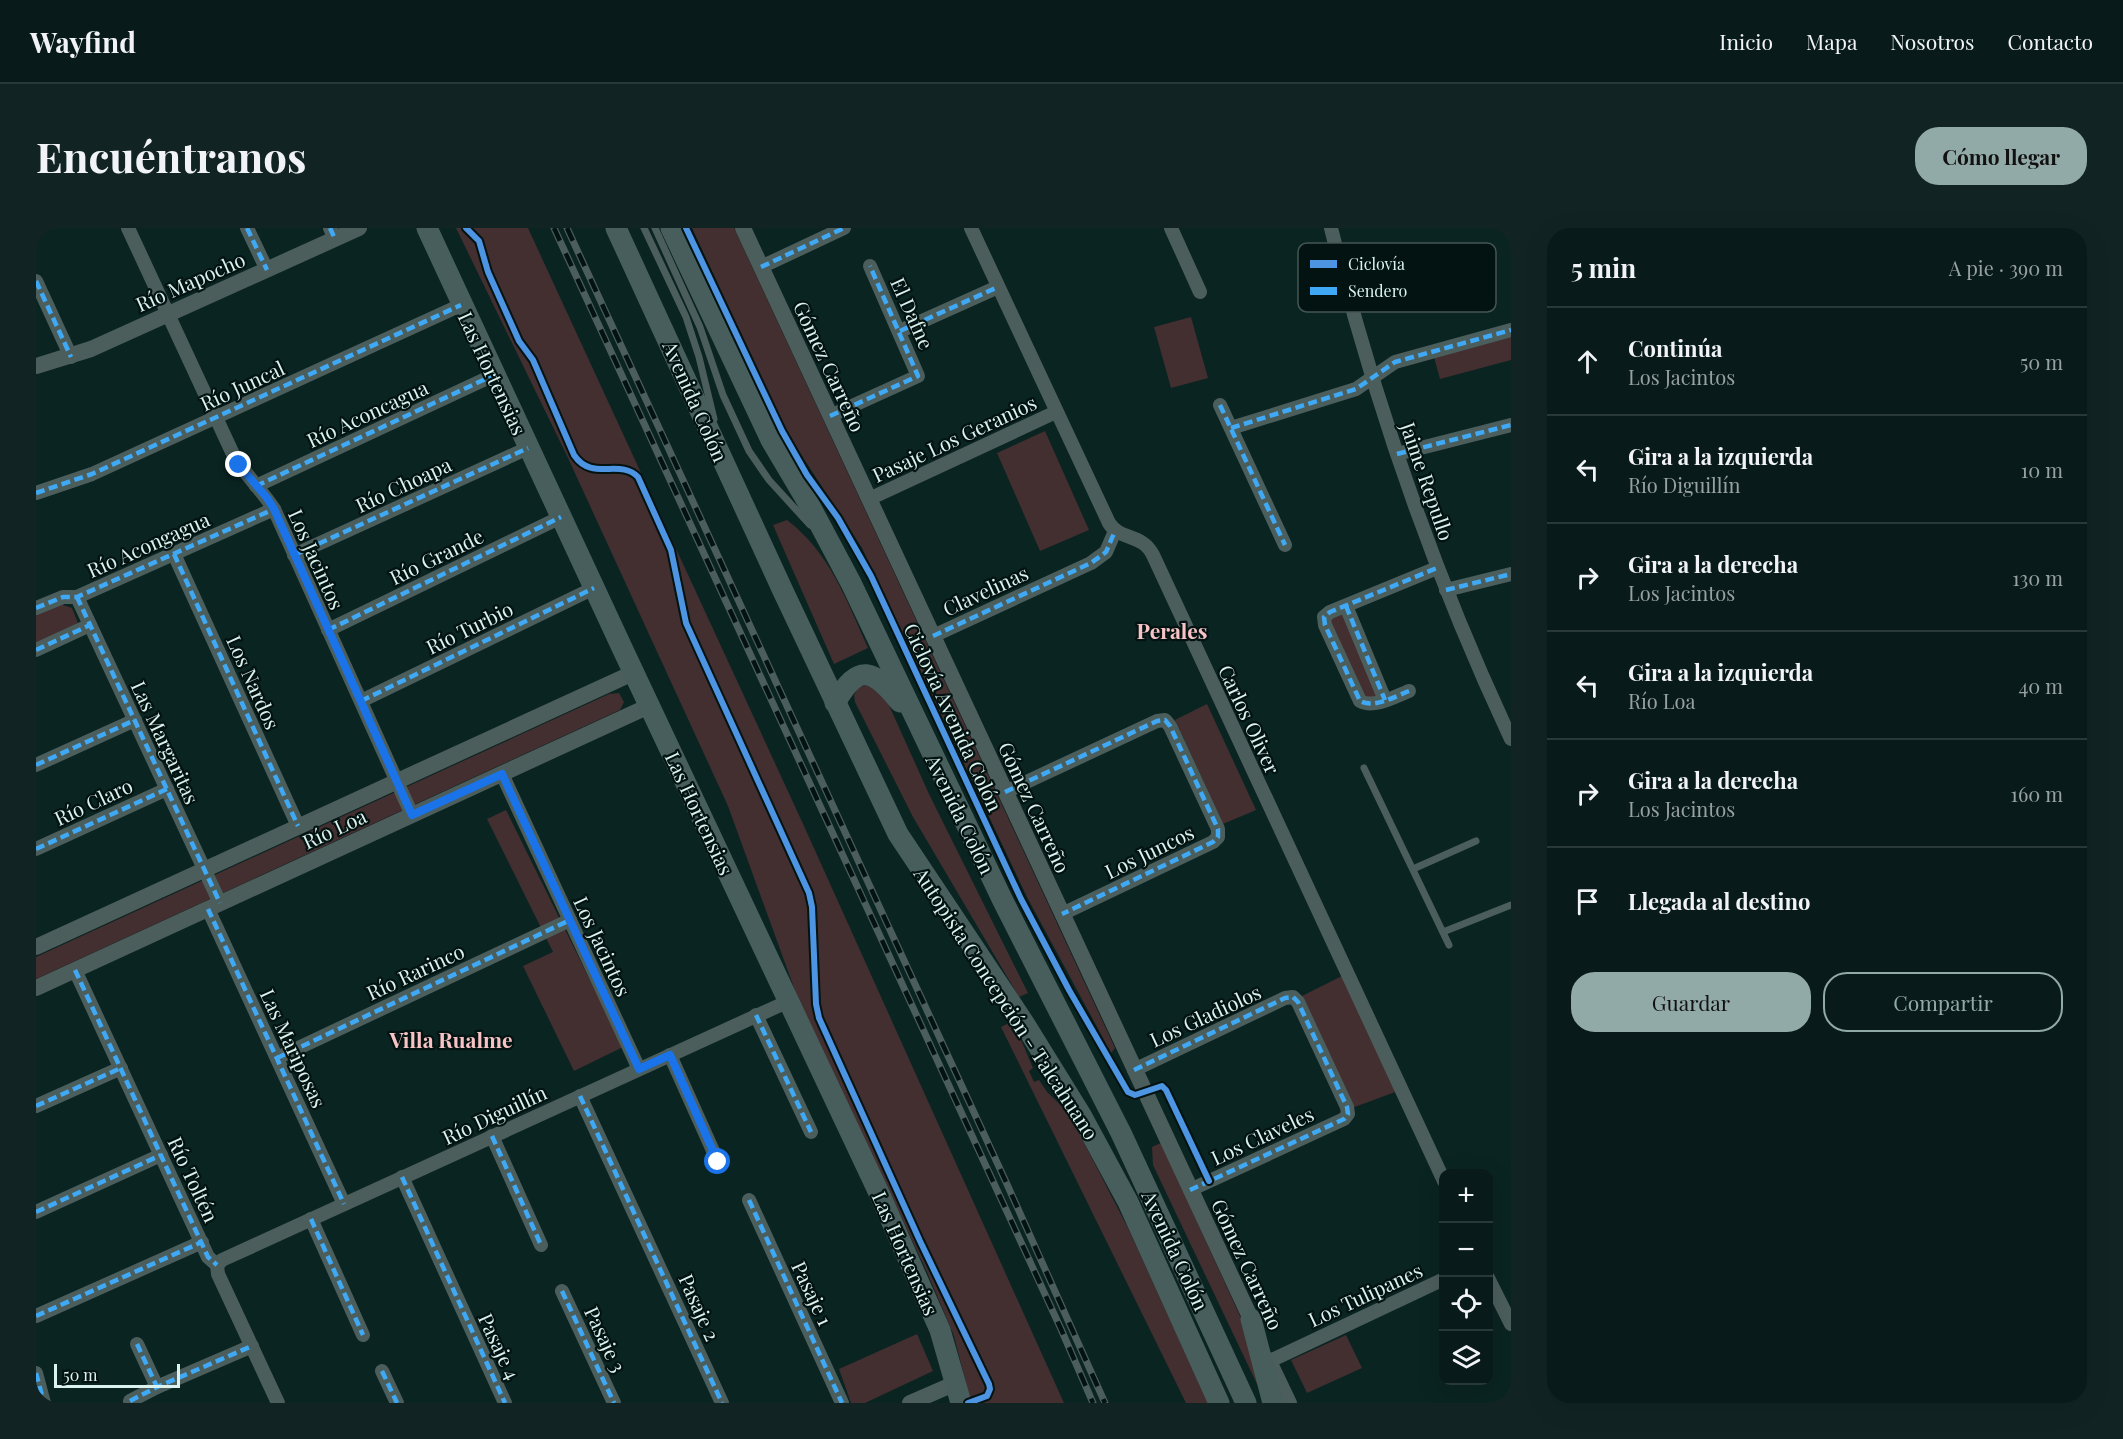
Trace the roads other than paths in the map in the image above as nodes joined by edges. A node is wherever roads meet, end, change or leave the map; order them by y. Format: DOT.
graph roads {
  1 [pos="128,228"];
  2 [pos="247,228"];
  3 [pos="359,228"];
  4 [pos="426,228"];
  5 [pos="616,228"];
  6 [pos="644,228"];
  7 [pos="655,228"];
  8 [pos="671,228"];
  9 [pos="743,228"];
  10 [pos="844,228"];
  11 [pos="971,228"];
  12 [pos="1171,228"];
  13 [pos="1331,228"];
  14 [pos="333,233"];
  15 [pos="1335,243"];
  16 [pos="870,266"];
  17 [pos="761,267"];
  18 [pos="267,270"];
  19 [pos="36,281"];
  20 [pos="998,287"];
  21 [pos="1200,292"];
  22 [pos="461,305"];
  23 [pos="1354,312"];
  24 [pos="169,314"];
  25 [pos="1511,330"];
  26 [pos="900,331"];
  27 [pos="71,357"];
  28 [pos="36,366"];
  29 [pos="494,375"];
  30 [pos="1372,377"];
  31 [pos="1220,405"];
  32 [pos="1056,412"];
  33 [pos="831,416"];
  34 [pos="217,418"];
  35 [pos="1511,425"];
  36 [pos="1231,428"];
  37 [pos="528,448"];
  38 [pos="1397,454"];
  39 [pos="722,458"];
  40 [pos="256,486"];
  41 [pos="36,493"];
  42 [pos="869,499"];
  43 [pos="274,509"];
  44 [pos="561,517"];
  45 [pos="1115,531"];
  46 [pos="1285,545"];
  47 [pos="174,554"];
  48 [pos="294,555"];
  49 [pos="1437,568"];
  50 [pos="1511,574"];
  51 [pos="851,583"];
  52 [pos="594,588"];
  53 [pos="1446,590"];
  54 [pos="77,597"];
  55 [pos="1346,606"];
  56 [pos="36,608"];
  57 [pos="90,625"];
  58 [pos="328,630"];
  59 [pos="933,636"];
  60 [pos="36,650"];
  61 [pos="633,673"];
  62 [pos="1409,691"];
  63 [pos="1385,700"];
  64 [pos="361,701"];
  65 [pos="835,703"];
  66 [pos="649,706"];
  67 [pos="135,720"];
  68 [pos="918,726"];
  69 [pos="1511,739"];
  70 [pos="36,765"];
  71 [pos="1364,768"];
  72 [pos="502,774"];
  73 [pos="397,781"];
  74 [pos="167,789"];
  75 [pos="1005,792"];
  76 [pos="412,815"];
  77 [pos="298,826"];
  78 [pos="898,834"];
  79 [pos="1476,841"];
  80 [pos="36,849"];
  81 [pos="204,869"];
  82 [pos="1413,869"];
  83 [pos="1511,905"];
  84 [pos="214,906"];
  85 [pos="1062,914"];
  86 [pos="570,920"];
  87 [pos="1443,932"];
  88 [pos="1449,945"];
  89 [pos="36,947"];
  90 [pos="75,970"];
  91 [pos="36,988"];
  92 [pos="789,1001"];
  93 [pos="756,1015"];
  94 [pos="670,1055"];
  95 [pos="277,1058"];
  96 [pos="121,1068"];
  97 [pos="639,1069"];
  98 [pos="1134,1070"];
  99 [pos="580,1096"];
  100 [pos="36,1106"];
  101 [pos="1348,1114"];
  102 [pos="811,1132"];
  103 [pos="492,1136"];
  104 [pos="161,1155"];
  105 [pos="718,1162"];
  106 [pos="1439,1172"];
  107 [pos="402,1178"];
  108 [pos="1190,1190"];
  109 [pos="749,1200"];
  110 [pos="344,1204"];
  111 [pos="36,1212"];
  112 [pos="311,1219"];
  113 [pos="201,1242"];
  114 [pos="542,1245"];
  115 [pos="217,1265"];
  116 [pos="1439,1281"];
  117 [pos="1493,1288"];
  118 [pos="562,1291"];
  119 [pos="36,1316"];
  120 [pos="1251,1319"];
  121 [pos="1511,1324"];
  122 [pos="363,1335"];
  123 [pos="137,1344"];
  124 [pos="252,1346"];
  125 [pos="1270,1361"];
  126 [pos="382,1371"];
  127 [pos="36,1373"];
  128 [pos="157,1387"];
  129 [pos="958,1393"];
  130 [pos="130,1401"];
  131 [pos="44,1403"];
  132 [pos="278,1403"];
  133 [pos="397,1403"];
  134 [pos="505,1403"];
  135 [pos="614,1403"];
  136 [pos="722,1403"];
  137 [pos="842,1403"];
  138 [pos="910,1403"];
  139 [pos="1219,1403"];
  140 [pos="1246,1403"];
  141 [pos="1273,1403"];
  142 [pos="1290,1403"];
  1 -- 24 [label="street, Los Jacintos"];
  2 -- 18 [label="street"];
  3 -- 14 [label="street, Río Mapocho"];
  4 -- 22 [label="main road, Las Hortensias"];
  5 -- 39 [label="main road, Avenida Colón"];
  6 -- 39 [label="lane"];
  7 -- 51 [label="lane"];
  8 -- 51 [label="main road, Avenida Colón"];
  9 -- 17 [label="street, Gómez Carreño"];
  10 -- 17 [label="street"];
  11 -- 20 [label="street"];
  12 -- 21 [label="street"];
  13 -- 15 [label="street, Jaime Repullo"];
  14 -- 18 [label="street, Río Mapocho"];
  16 -- 26 [label="street, El Dafne"];
  17 -- 33 [label="street, Gómez Carreño"];
  18 -- 24 [label="street, Río Mapocho"];
  19 -- 27 [label="street"];
  20 -- 26 [label="street"];
  20 -- 32 [label="street"];
  22 -- 29 [label="main road, Las Hortensias"];
  22 -- 34 [label="street, Río Juncal"];
  23 -- 30 [label="street, Jaime Repullo"];
  24 -- 27 [label="street, Río Mapocho"];
  24 -- 34 [label="street, Los Jacintos"];
  25 -- 30 [label="street"];
  26 -- 33 [label="street, El Dafne"];
  27 -- 28 [label="street, Río Mapocho"];
  29 -- 37 [label="main road, Las Hortensias"];
  29 -- 40 [label="street, Río Aconcagua"];
  30 -- 36 [label="street"];
  30 -- 38 [label="street, Jaime Repullo"];
  31 -- 36 [label="street"];
  32 -- 42 [label="street, Pasaje Los Geranios"];
  32 -- 45 [label="street"];
  33 -- 42 [label="street, Gómez Carreño"];
  34 -- 40 [label="street, Los Jacintos"];
  34 -- 41 [label="street, Río Juncal"];
  35 -- 38 [label="street"];
  36 -- 46 [label="street"];
  37 -- 44 [label="main road, Las Hortensias"];
  37 -- 48 [label="street, Río Choapa"];
  38 -- 49 [label="street, Jaime Repullo"];
  39 -- 65 [label="main road, Avenida Colón"];
  40 -- 43 [label="street, Los Jacintos"];
  42 -- 59 [label="street, Gómez Carreño"];
  43 -- 47 [label="street, Río Acongagua"];
  43 -- 48 [label="street, Los Jacintos"];
  44 -- 52 [label="main road, Las Hortensias"];
  44 -- 58 [label="street, Río Grande"];
  45 -- 59 [label="street, Clavelinas"];
  45 -- 106 [label="street, Carlos Oliver"];
  47 -- 54 [label="street, Río Acongagua"];
  47 -- 77 [label="street, Los Nardos"];
  48 -- 58 [label="street, Los Jacintos"];
  49 -- 53 [label="street, Jaime Repullo"];
  49 -- 55 [label="street"];
  50 -- 53 [label="street"];
  51 -- 68 [label="main road, Avenida Colón"];
  52 -- 61 [label="main road, Las Hortensias"];
  52 -- 64 [label="street, Río Turbio"];
  53 -- 69 [label="street, Jaime Repullo"];
  54 -- 56 [label="street, Río Acongagua"];
  54 -- 57 [label="street, Las Margaritas"];
  55 -- 63 [label="street"];
  55 -- 63 [label="street"];
  57 -- 60 [label="street"];
  57 -- 67 [label="street, Las Margaritas"];
  58 -- 64 [label="street, Los Jacintos"];
  59 -- 75 [label="street, Gómez Carreño"];
  61 -- 66 [label="main road, Las Hortensias"];
  61 -- 73 [label="street, Río Loa"];
  62 -- 63 [label="street"];
  64 -- 73 [label="street, Los Jacintos"];
  65 -- 68 [label="main road"];
  65 -- 78 [label="main road, Avenida Colón"];
  66 -- 72 [label="street, Río Loa"];
  66 -- 92 [label="main road, Las Hortensias"];
  67 -- 70 [label="street"];
  67 -- 74 [label="street, Las Margaritas"];
  68 -- 140 [label="main road, Avenida Colón"];
  71 -- 82 [label="lane"];
  72 -- 76 [label="street, Río Loa"];
  72 -- 86 [label="street, Los Jacintos"];
  73 -- 76 [label="street, Los Jacintos"];
  73 -- 77 [label="street, Río Loa"];
  74 -- 80 [label="street, Río Claro"];
  74 -- 81 [label="street, Las Margaritas"];
  75 -- 85 [label="street, Gómez Carreño"];
  75 -- 85 [label="street, Los Juncos"];
  76 -- 84 [label="street, Río Loa"];
  77 -- 81 [label="street, Río Loa"];
  78 -- 139 [label="main road, Autopista Concepción - Talcahuano"];
  79 -- 82 [label="lane"];
  81 -- 84 [label="street, Las Margaritas"];
  81 -- 89 [label="street, Río Loa"];
  82 -- 87 [label="lane"];
  83 -- 87 [label="lane"];
  84 -- 90 [label="street, Río Loa"];
  84 -- 95 [label="street, Las Mariposas"];
  85 -- 98 [label="street, Gómez Carreño"];
  86 -- 95 [label="street, Río Rarinco"];
  86 -- 97 [label="street, Los Jacintos"];
  87 -- 88 [label="lane"];
  90 -- 91 [label="street, Río Loa"];
  90 -- 96 [label="street, Río Toltén"];
  92 -- 93 [label="street, Río Diguillín"];
  92 -- 129 [label="main road, Las Hortensias"];
  93 -- 94 [label="street, Río Diguillín"];
  93 -- 102 [label="street"];
  94 -- 97 [label="street, Río Diguillín"];
  94 -- 105 [label="street"];
  95 -- 110 [label="street, Las Mariposas"];
  96 -- 100 [label="street"];
  96 -- 104 [label="street, Río Toltén"];
  97 -- 99 [label="street, Río Diguillín"];
  98 -- 101 [label="street, Los Gladiolos"];
  98 -- 108 [label="street, Gómez Carreño"];
  99 -- 103 [label="street, Río Diguillín"];
  99 -- 136 [label="street, Pasaje 2"];
  101 -- 108 [label="street, Los Claveles"];
  103 -- 107 [label="street, Río Diguillín"];
  103 -- 114 [label="street"];
  104 -- 111 [label="street"];
  104 -- 113 [label="street, Río Toltén"];
  107 -- 110 [label="street, Río Diguillín"];
  107 -- 134 [label="street, Pasaje 4"];
  108 -- 120 [label="street, Gómez Carreño"];
  109 -- 137 [label="street, Pasaje 1"];
  110 -- 112 [label="street, Río Diguillín"];
  112 -- 115 [label="street, Río Diguillín"];
  112 -- 122 [label="street"];
  113 -- 115 [label="street, Río Toltén"];
  113 -- 119 [label="street"];
  115 -- 124 [label="street, Río Toltén"];
  116 -- 125 [label="street, Los Tulipanes"];
  117 -- 121 [label="street"];
  118 -- 135 [label="street, Pasaje 3"];
  120 -- 125 [label="street, Gómez Carreño"];
  120 -- 141 [label="main road"];
  123 -- 128 [label="street"];
  124 -- 128 [label="street"];
  124 -- 132 [label="street, Río Toltén"];
  125 -- 142 [label="street, Gómez Carreño"];
  126 -- 133 [label="street"];
  127 -- 131 [label="street"];
  128 -- 130 [label="street"];
  129 -- 138 [label="street"];
}
